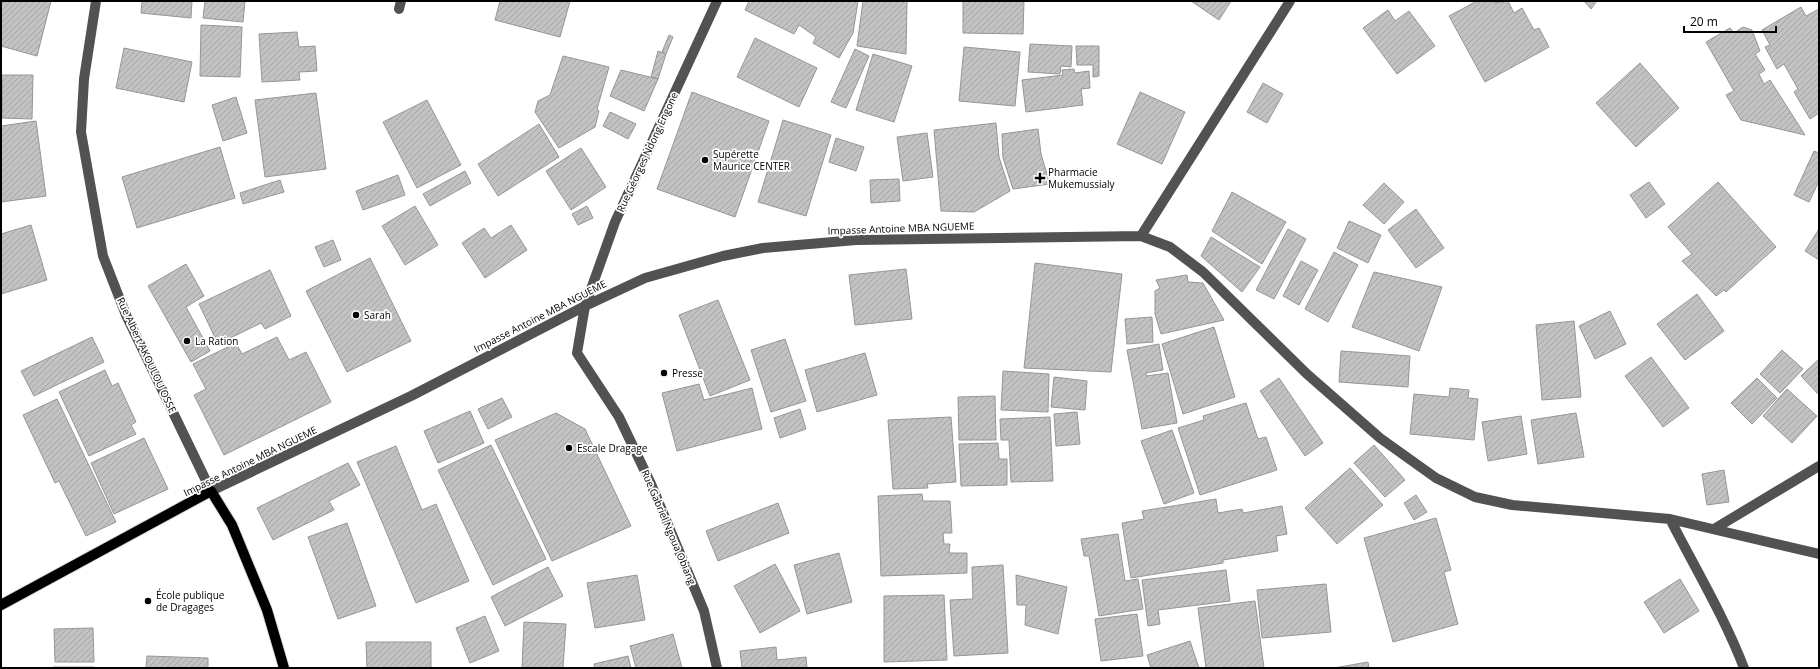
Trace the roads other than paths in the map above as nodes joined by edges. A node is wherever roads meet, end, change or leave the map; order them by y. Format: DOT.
graph roads {
  1 [pos="96,1"];
  2 [pos="717,1"];
  3 [pos="1290,1"];
  4 [pos="1141,236"];
  5 [pos="585,306"];
  6 [pos="1819,466"];
  7 [pos="212,491"];
  8 [pos="1670,519"];
  9 [pos="1714,529"];
  10 [pos="1819,554"];
  11 [pos="1,605"];
  12 [pos="284,668"];
  13 [pos="717,668"];
  14 [pos="1744,668"];
  1 -- 7 [label="street, Rue Albert AKOULOU OSSE"];
  2 -- 5 [label="street, Rue Géorges Ndong Engone"];
  3 -- 4 [label="street"];
  4 -- 5 [label="street, Impasse Antoine MBA NGUEME"];
  4 -- 8 [label="street"];
  5 -- 7 [label="street, Impasse Antoine MBA NGUEME"];
  5 -- 13 [label="street, Rue Gabriel Ngoua Obiang"];
  6 -- 9 [label="street"];
  7 -- 11 [label="main road, Impasse Antoine MBA NGUEME"];
  7 -- 12 [label="main road"];
  8 -- 9 [label="street"];
  8 -- 14 [label="street"];
  9 -- 10 [label="street"];
}
